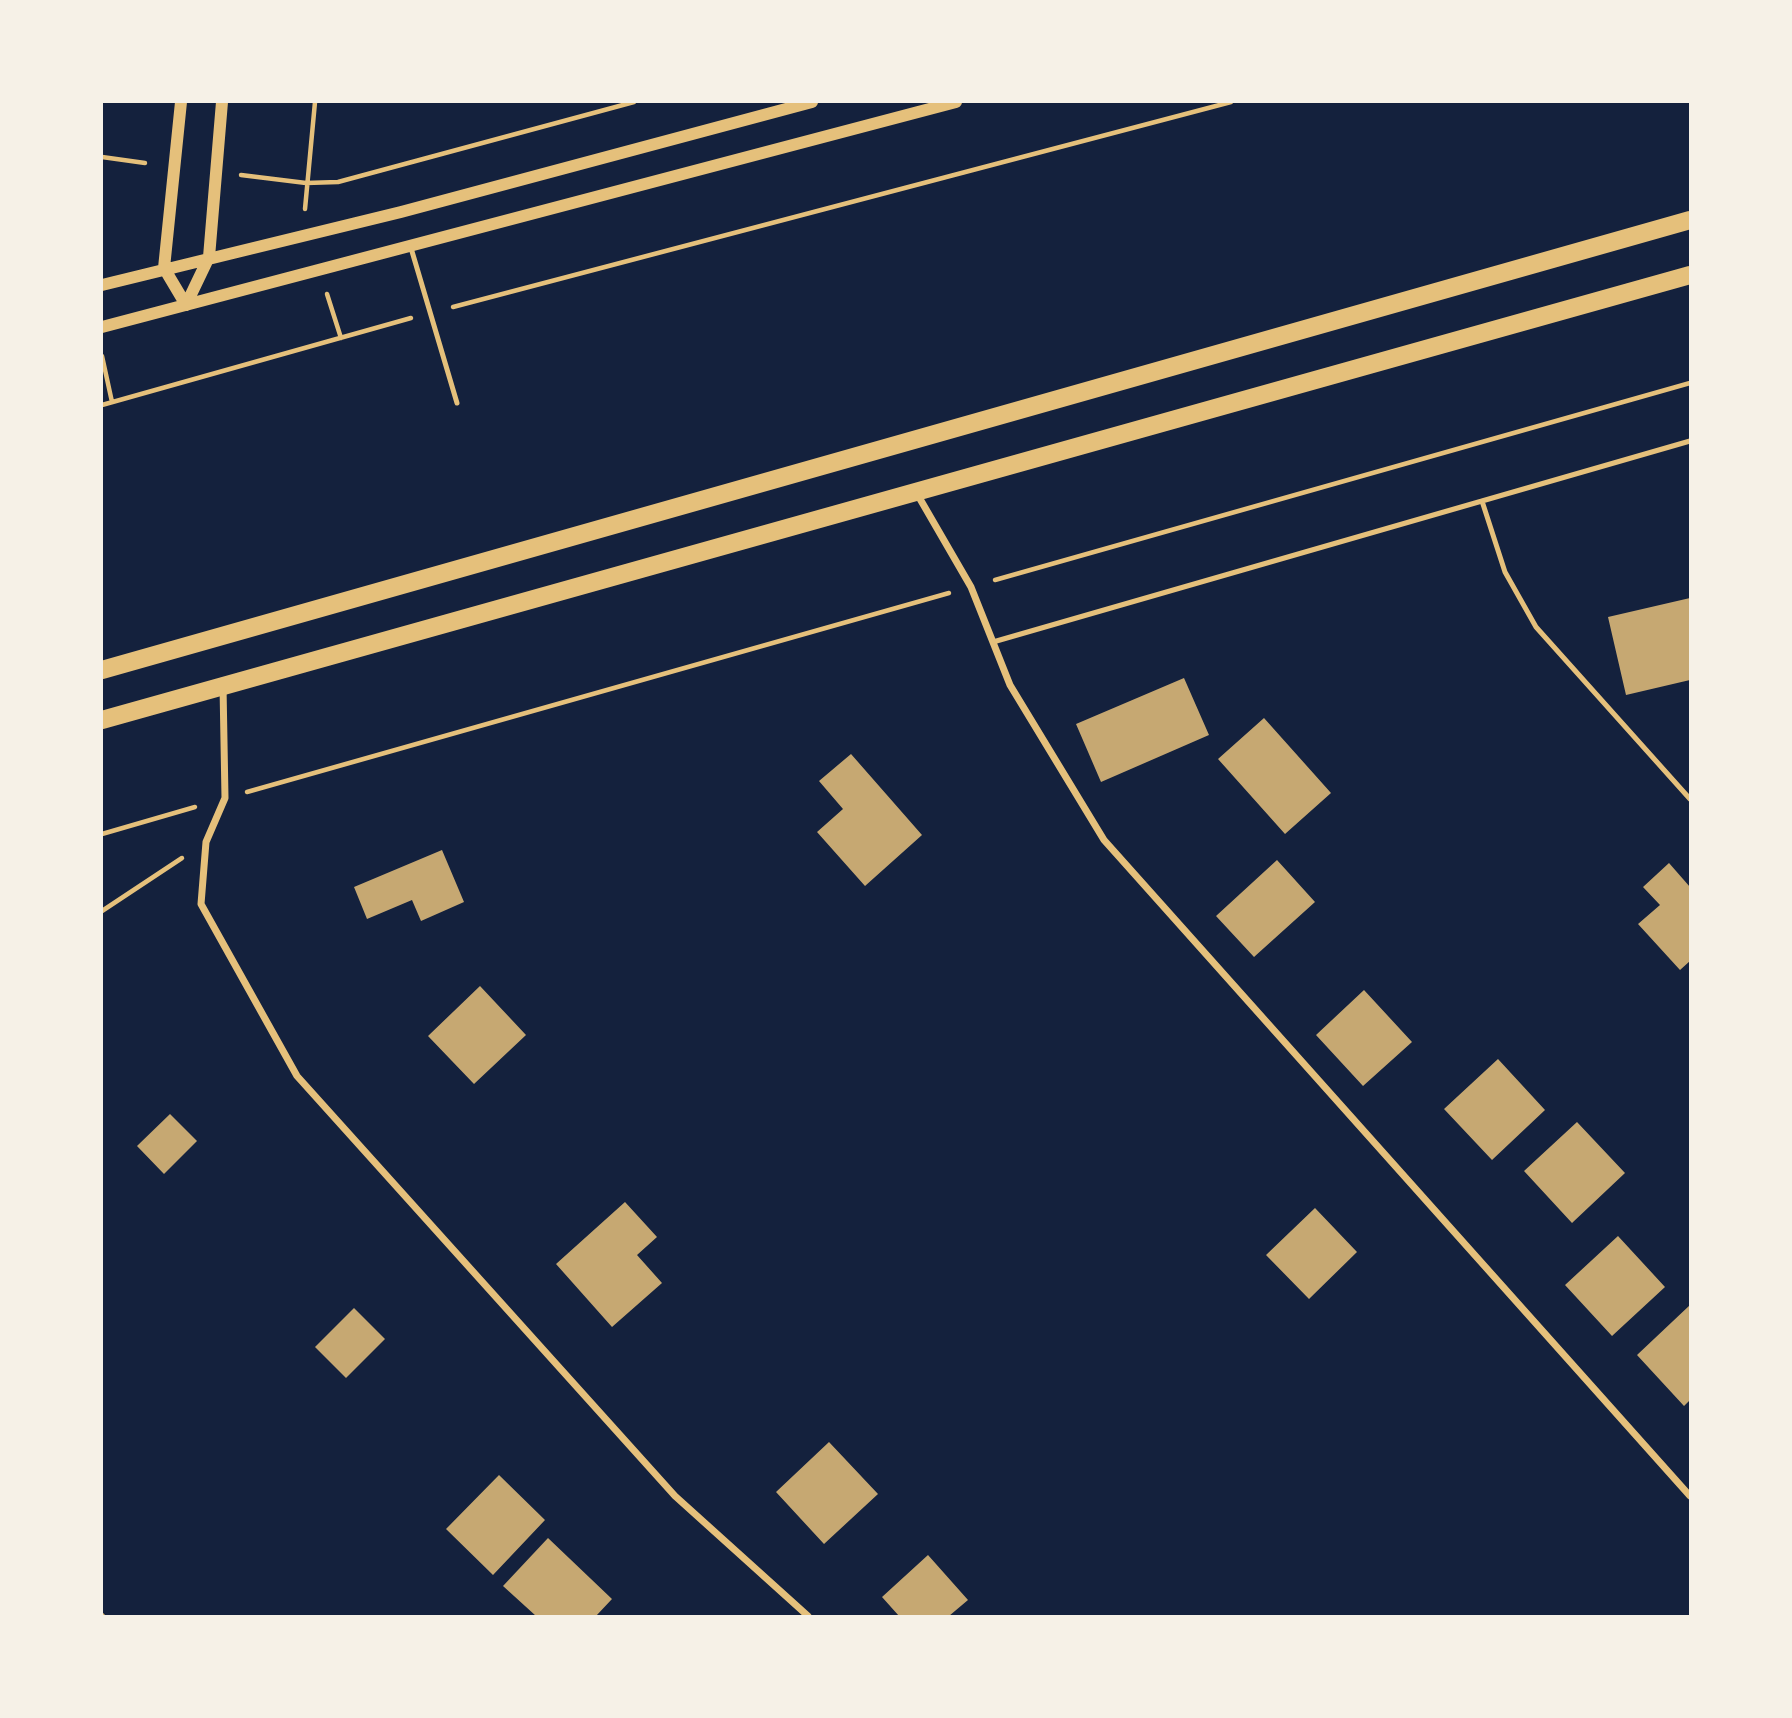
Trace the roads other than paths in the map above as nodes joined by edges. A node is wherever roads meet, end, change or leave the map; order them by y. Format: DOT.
graph roads {
  1 [pos="181,102"];
  2 [pos="222,102"];
  3 [pos="812,102"];
  4 [pos="956,102"];
  5 [pos="1690,219"];
  6 [pos="411,247"];
  7 [pos="209,257"];
  8 [pos="164,268"];
  9 [pos="1690,275"];
  10 [pos="102,285"];
  11 [pos="186,305"];
  12 [pos="102,327"];
  13 [pos="457,403"];
  14 [pos="1690,441"];
  15 [pos="916,492"];
  16 [pos="1482,501"];
  17 [pos="993,642"];
  18 [pos="102,670"];
  19 [pos="223,685"];
  20 [pos="102,720"];
  21 [pos="1690,799"];
  22 [pos="1690,1496"];
  23 [pos="808,1616"];
  1 -- 8 [label="street"];
  2 -- 7 [label="street"];
  3 -- 7 [label="street"];
  4 -- 6 [label="street"];
  5 -- 18 [label="main road"];
  6 -- 11 [label="street"];
  6 -- 13 [label="lane"];
  7 -- 8 [label="street"];
  7 -- 11 [label="street"];
  8 -- 10 [label="street"];
  8 -- 11 [label="street"];
  9 -- 15 [label="main road"];
  11 -- 12 [label="street"];
  14 -- 16 [label="lane"];
  15 -- 17 [label="street"];
  15 -- 19 [label="main road"];
  16 -- 17 [label="lane"];
  16 -- 21 [label="lane"];
  17 -- 22 [label="street"];
  19 -- 20 [label="main road"];
  19 -- 23 [label="street"];
}
